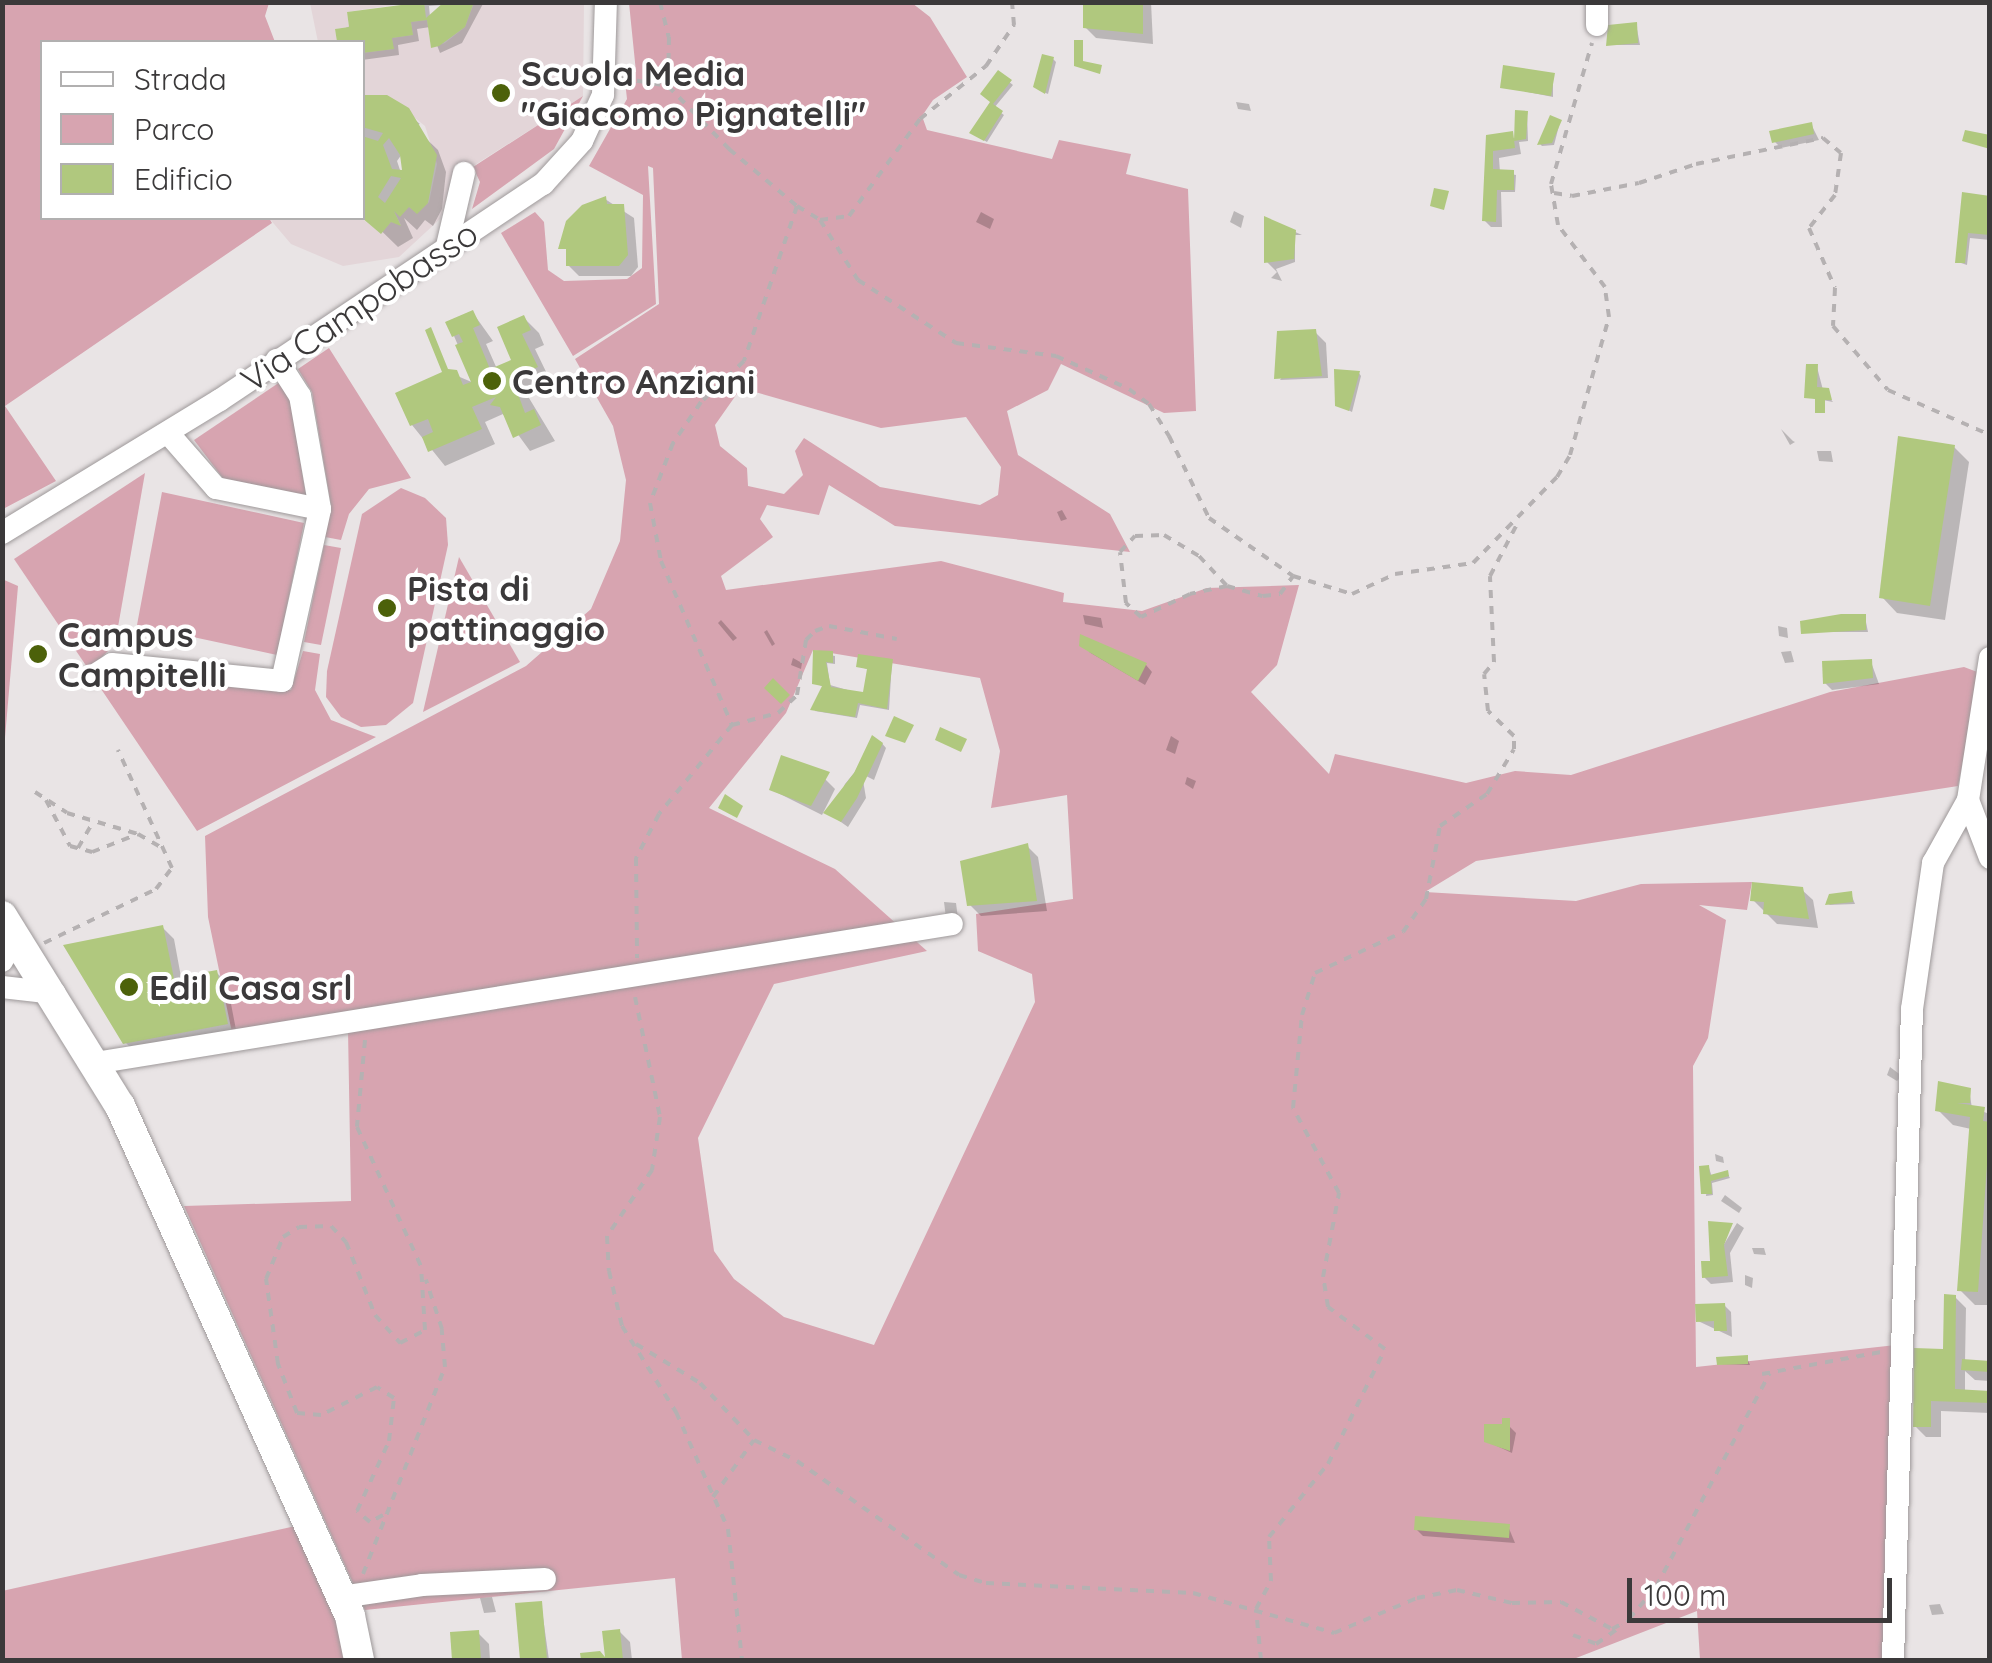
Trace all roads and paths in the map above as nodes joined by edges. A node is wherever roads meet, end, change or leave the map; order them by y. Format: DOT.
graph roads {
  1 [pos="606,2"];
  2 [pos="660,2"];
  3 [pos="1012,2"];
  4 [pos="1598,14"];
  5 [pos="605,76"];
  6 [pos="668,86"];
  7 [pos="464,172"];
  8 [pos="1554,193"];
  9 [pos="797,206"];
  10 [pos="820,220"];
  11 [pos="447,246"];
  12 [pos="283,368"];
  13 [pos="1990,435"];
  14 [pos="174,441"];
  15 [pos="320,509"];
  16 [pos="1524,514"];
  17 [pos="2,533"];
  18 [pos="1292,576"];
  19 [pos="1227,586"];
  20 [pos="897,639"];
  21 [pos="1990,658"];
  22 [pos="92,676"];
  23 [pos="732,725"];
  24 [pos="118,750"];
  25 [pos="35,792"];
  26 [pos="46,799"];
  27 [pos="1971,810"];
  28 [pos="94,820"];
  29 [pos="138,834"];
  30 [pos="78,848"];
  31 [pos="164,849"];
  32 [pos="1990,858"];
  33 [pos="952,924"];
  34 [pos="12,941"];
  35 [pos="635,975"];
  36 [pos="2,988"];
  37 [pos="54,993"];
  38 [pos="371,1017"];
  39 [pos="95,1063"];
  40 [pos="421,1267"];
  41 [pos="632,1341"];
  42 [pos="1902,1348"];
  43 [pos="1770,1372"];
  44 [pos="1762,1374"];
  45 [pos="754,1440"];
  46 [pos="712,1498"];
  47 [pos="383,1515"];
  48 [pos="545,1579"];
  49 [pos="350,1596"];
  50 [pos="1256,1610"];
  51 [pos="1628,1621"];
  52 [pos="1573,1635"];
  53 [pos="359,1660"];
  54 [pos="742,1660"];
  55 [pos="1261,1660"];
  56 [pos="1893,1660"];
  1 -- 5 [label="street, Via Campobasso"];
  2 -- 6 [label="path"];
  3 -- 10 [label="path"];
  4 -- 8 [label="path"];
  5 -- 6 [label="path"];
  5 -- 11 [label="street, Via Campobasso"];
  6 -- 9 [label="path"];
  7 -- 11 [label="street"];
  8 -- 13 [label="path"];
  8 -- 16 [label="path"];
  9 -- 10 [label="path"];
  9 -- 23 [label="path"];
  10 -- 18 [label="path"];
  11 -- 12 [label="street, Via Campobasso"];
  12 -- 14 [label="street, Via Campobasso"];
  12 -- 15 [label="street"];
  14 -- 15 [label="street"];
  14 -- 17 [label="street, Via Campobasso"];
  15 -- 22 [label="street"];
  16 -- 18 [label="path"];
  16 -- 50 [label="path"];
  18 -- 19 [label="path"];
  19 -- 19 [label="path"];
  20 -- 23 [label="path"];
  21 -- 27 [label="street"];
  23 -- 35 [label="path"];
  24 -- 31 [label="path"];
  25 -- 26 [label="path"];
  26 -- 28 [label="path"];
  26 -- 30 [label="path"];
  27 -- 32 [label="street"];
  27 -- 42 [label="street"];
  28 -- 29 [label="path"];
  28 -- 30 [label="path"];
  29 -- 30 [label="path"];
  29 -- 31 [label="path"];
  31 -- 34 [label="path"];
  33 -- 35 [label="street"];
  34 -- 37 [label="main road"];
  35 -- 38 [label="street"];
  35 -- 41 [label="path"];
  36 -- 37 [label="street"];
  37 -- 39 [label="main road"];
  38 -- 39 [label="street"];
  38 -- 40 [label="path"];
  39 -- 49 [label="main road"];
  40 -- 47 [label="path"];
  40 -- 47 [label="path"];
  41 -- 45 [label="path"];
  41 -- 46 [label="path"];
  42 -- 43 [label="path"];
  42 -- 56 [label="street"];
  43 -- 44 [label="path"];
  43 -- 51 [label="path"];
  45 -- 46 [label="path"];
  45 -- 50 [label="path"];
  46 -- 54 [label="path"];
  47 -- 49 [label="path"];
  48 -- 49 [label="street"];
  49 -- 53 [label="main road"];
  50 -- 51 [label="path"];
  50 -- 55 [label="path"];
  51 -- 52 [label="path"];
}
